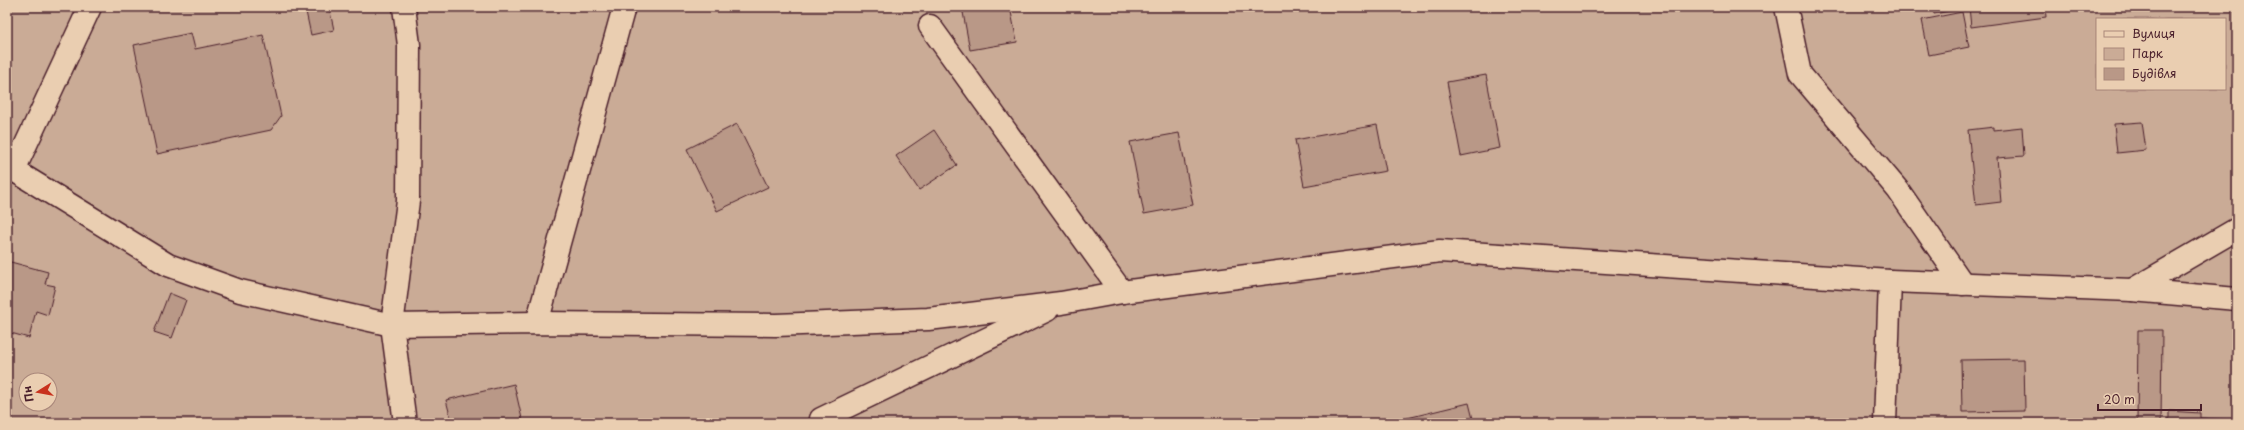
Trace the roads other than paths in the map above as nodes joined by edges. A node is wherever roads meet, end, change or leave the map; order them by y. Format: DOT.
graph roads {
  1 [pos="90,7"];
  2 [pos="404,7"];
  3 [pos="624,7"];
  4 [pos="1786,7"];
  5 [pos="930,26"];
  6 [pos="11,168"];
  7 [pos="2237,229"];
  8 [pos="1890,281"];
  9 [pos="1963,284"];
  10 [pos="2132,290"];
  11 [pos="1122,292"];
  12 [pos="2237,300"];
  13 [pos="1061,303"];
  14 [pos="537,323"];
  15 [pos="392,325"];
  16 [pos="821,419"];
  17 [pos="405,423"];
  18 [pos="1885,423"];
  1 -- 6 [label="street"];
  2 -- 15 [label="street"];
  3 -- 14 [label="street"];
  4 -- 9 [label="street"];
  5 -- 11 [label="street"];
  6 -- 15 [label="street"];
  7 -- 10 [label="street"];
  8 -- 9 [label="street"];
  8 -- 11 [label="street"];
  8 -- 18 [label="street"];
  9 -- 10 [label="street"];
  10 -- 12 [label="street"];
  11 -- 13 [label="street"];
  13 -- 14 [label="street"];
  13 -- 16 [label="street"];
  14 -- 15 [label="street"];
  15 -- 17 [label="street"];
}
